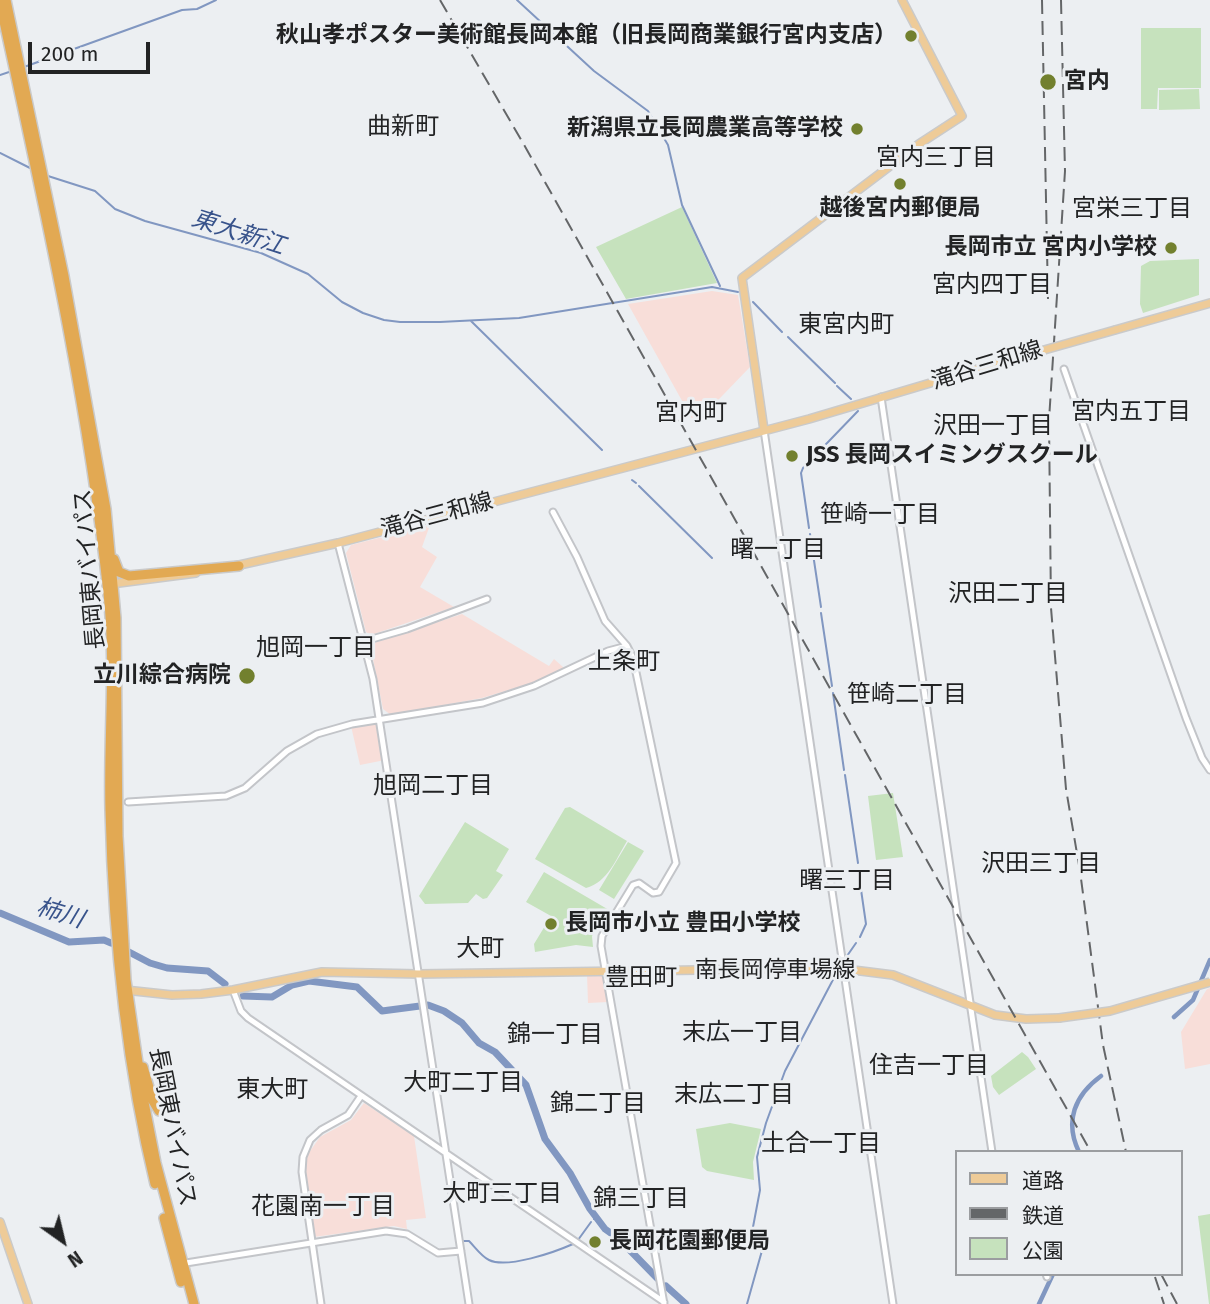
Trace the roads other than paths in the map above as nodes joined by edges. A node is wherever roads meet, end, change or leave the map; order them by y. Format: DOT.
graph roads {
  1 [pos="6,0"];
  2 [pos="902,0"];
  3 [pos="0,3"];
  4 [pos="1210,303"];
  5 [pos="1064,369"];
  6 [pos="881,397"];
  7 [pos="764,430"];
  8 [pos="106,509"];
  9 [pos="553,512"];
  10 [pos="338,542"];
  11 [pos="239,566"];
  12 [pos="110,584"];
  13 [pos="486,599"];
  14 [pos="365,641"];
  15 [pos="627,646"];
  16 [pos="380,720"];
  17 [pos="1210,770"];
  18 [pos="128,802"];
  19 [pos="842,969"];
  20 [pos="607,971"];
  21 [pos="419,974"];
  22 [pos="1210,982"];
  23 [pos="124,990"];
  24 [pos="233,990"];
  25 [pos="970,1006"];
  26 [pos="134,1035"];
  27 [pos="361,1096"];
  28 [pos="159,1111"];
  29 [pos="992,1150"];
  30 [pos="446,1153"];
  31 [pos="0,1222"];
  32 [pos="311,1242"];
  33 [pos="461,1251"];
  34 [pos="186,1262"];
  35 [pos="665,1303"];
  36 [pos="28,1304"];
  37 [pos="188,1304"];
  38 [pos="194,1304"];
  39 [pos="321,1304"];
  40 [pos="469,1304"];
  41 [pos="893,1304"];
  1 -- 8 [label="highway, 長岡東バイパス"];
  2 -- 7 [label="main road"];
  3 -- 12 [label="highway, 長岡東バイパス"];
  4 -- 6 [label="main road, 滝谷三和線, bridge"];
  5 -- 17 [label="street"];
  6 -- 7 [label="main road, 滝谷三和線"];
  6 -- 25 [label="street"];
  7 -- 10 [label="main road, 滝谷三和線"];
  7 -- 19 [label="street"];
  8 -- 11 [label="highway"];
  8 -- 12 [label="highway, 長岡東バイパス"];
  9 -- 15 [label="street"];
  10 -- 11 [label="main road, 滝谷三和線"];
  10 -- 14 [label="street"];
  11 -- 12 [label="main road, 滝谷三和線"];
  12 -- 23 [label="highway, 長岡東バイパス"];
  13 -- 14 [label="street"];
  14 -- 16 [label="street"];
  15 -- 16 [label="street"];
  15 -- 20 [label="street"];
  16 -- 18 [label="street"];
  16 -- 21 [label="street"];
  19 -- 20 [label="main road, 南長岡停車場線"];
  19 -- 25 [label="main road, 南長岡停車場線"];
  19 -- 41 [label="street"];
  20 -- 21 [label="main road, 南長岡停車場線"];
  20 -- 35 [label="street"];
  21 -- 24 [label="main road, 南長岡停車場線"];
  21 -- 30 [label="street"];
  22 -- 25 [label="main road, 南長岡停車場線, bridge"];
  23 -- 24 [label="main road, 南長岡停車場線"];
  23 -- 26 [label="highway, 長岡東バイパス"];
  23 -- 37 [label="highway, 長岡東バイパス"];
  24 -- 27 [label="street"];
  25 -- 29 [label="street"];
  26 -- 28 [label="highway"];
  26 -- 38 [label="highway, 長岡東バイパス"];
  27 -- 30 [label="street"];
  27 -- 32 [label="street"];
  30 -- 33 [label="street"];
  30 -- 35 [label="street"];
  31 -- 36 [label="main road"];
  32 -- 33 [label="street"];
  32 -- 34 [label="street"];
  32 -- 39 [label="street"];
  33 -- 40 [label="street"];
}
